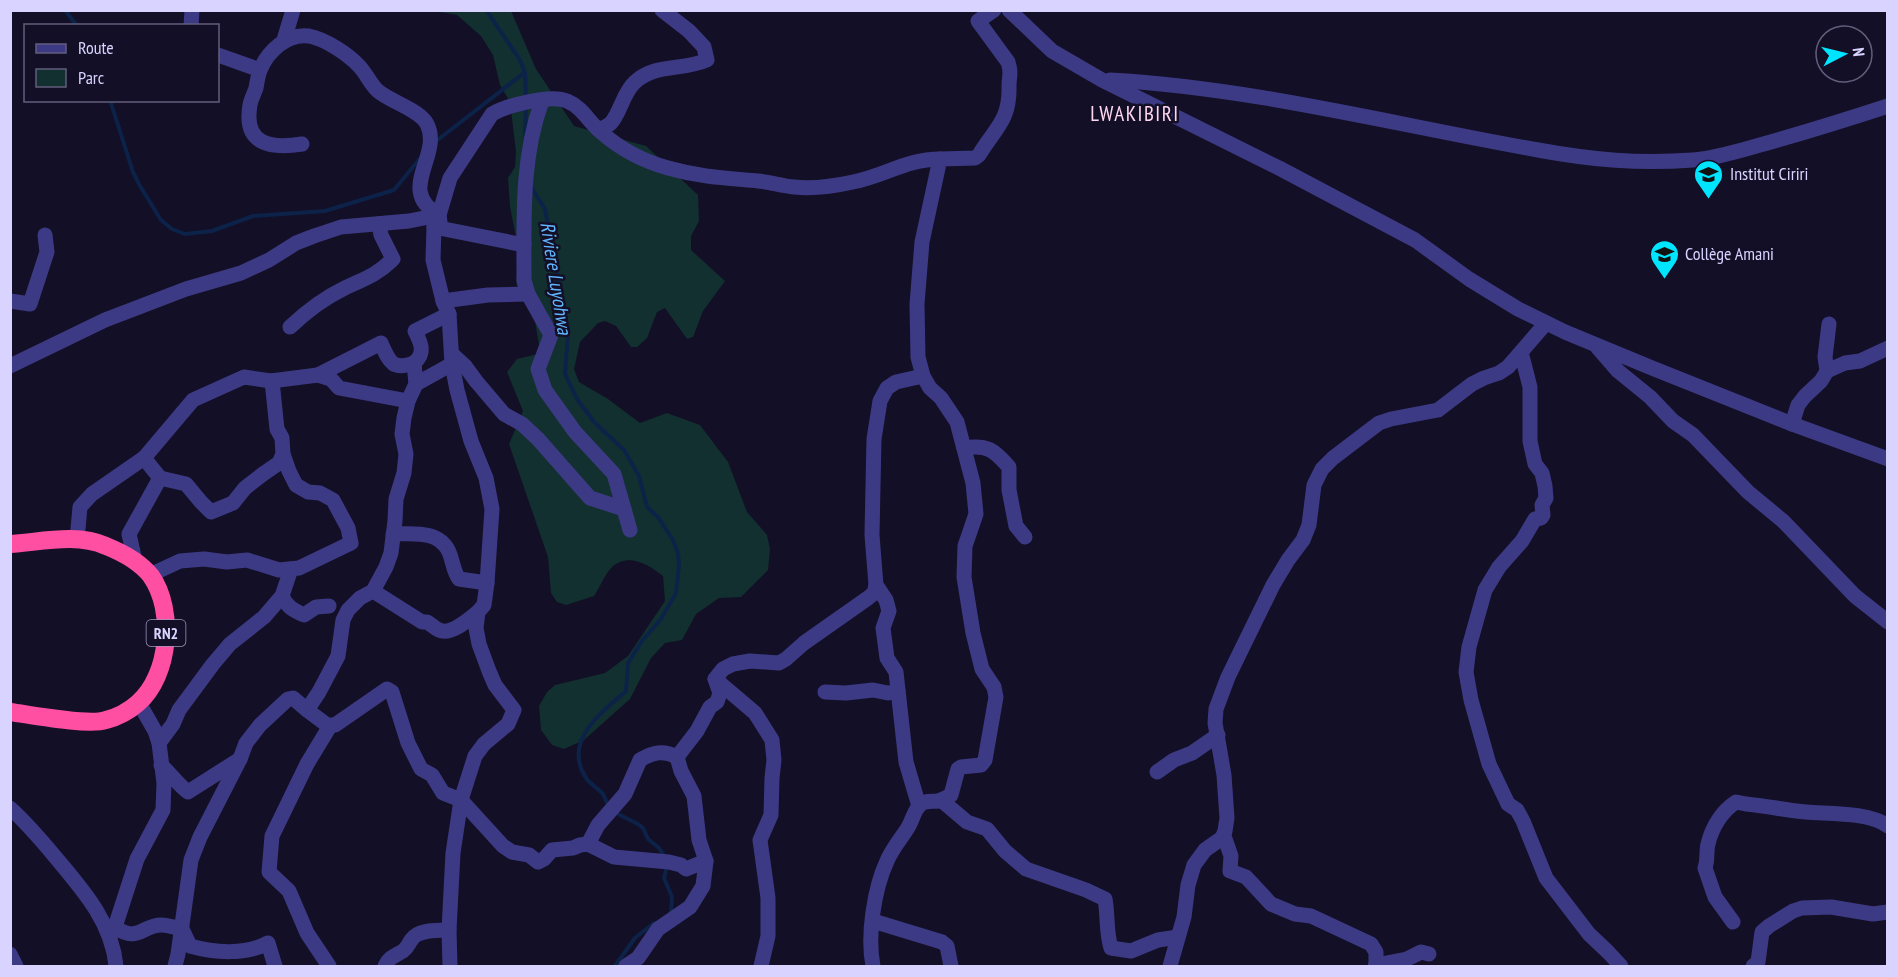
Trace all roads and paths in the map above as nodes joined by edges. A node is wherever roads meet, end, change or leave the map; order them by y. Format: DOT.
graph roads {
  1 [pos="292,10"];
  2 [pos="662,10"];
  3 [pos="994,10"];
  4 [pos="1009,10"];
  5 [pos="284,40"];
  6 [pos="219,55"];
  7 [pos="260,70"];
  8 [pos="1102,80"];
  9 [pos="542,100"];
  10 [pos="1887,106"];
  11 [pos="599,130"];
  12 [pos="302,144"];
  13 [pos="940,159"];
  14 [pos="436,221"];
  15 [pos="379,224"];
  16 [pos="45,235"];
  17 [pos="524,245"];
  18 [pos="528,294"];
  19 [pos="10,301"];
  20 [pos="446,308"];
  21 [pos="1545,323"];
  22 [pos="1829,324"];
  23 [pos="290,327"];
  24 [pos="1594,344"];
  25 [pos="1887,348"];
  26 [pos="1521,352"];
  27 [pos="452,359"];
  28 [pos="414,363"];
  29 [pos="10,366"];
  30 [pos="1827,371"];
  31 [pos="318,375"];
  32 [pos="922,376"];
  33 [pos="272,381"];
  34 [pos="416,384"];
  35 [pos="408,401"];
  36 [pos="1792,424"];
  37 [pos="964,448"];
  38 [pos="283,454"];
  39 [pos="144,458"];
  40 [pos="1887,459"];
  41 [pos="160,478"];
  42 [pos="624,509"];
  43 [pos="630,530"];
  44 [pos="393,534"];
  45 [pos="1025,537"];
  46 [pos="77,540"];
  47 [pos="10,544"];
  48 [pos="135,561"];
  49 [pos="291,569"];
  50 [pos="150,575"];
  51 [pos="487,583"];
  52 [pos="876,585"];
  53 [pos="373,591"];
  54 [pos="282,596"];
  55 [pos="329,606"];
  56 [pos="478,612"];
  57 [pos="1887,622"];
  58 [pos="715,679"];
  59 [pos="898,691"];
  60 [pos="825,692"];
  61 [pos="139,703"];
  62 [pos="308,710"];
  63 [pos="10,712"];
  64 [pos="330,726"];
  65 [pos="1218,735"];
  66 [pos="159,743"];
  67 [pos="677,757"];
  68 [pos="240,759"];
  69 [pos="161,765"];
  70 [pos="1157,772"];
  71 [pos="461,800"];
  72 [pos="941,801"];
  73 [pos="919,806"];
  74 [pos="10,808"];
  75 [pos="1887,826"];
  76 [pos="1224,836"];
  77 [pos="588,844"];
  78 [pos="706,861"];
  79 [pos="1887,912"];
  80 [pos="873,921"];
  81 [pos="1733,922"];
  82 [pos="182,930"];
  83 [pos="449,930"];
  84 [pos="112,931"];
  85 [pos="1178,937"];
  86 [pos="10,954"];
  87 [pos="1429,954"];
  88 [pos="16,966"];
  89 [pos="116,966"];
  90 [pos="175,966"];
  91 [pos="275,966"];
  92 [pos="329,966"];
  93 [pos="385,966"];
  94 [pos="450,966"];
  95 [pos="626,966"];
  96 [pos="761,966"];
  97 [pos="873,966"];
  98 [pos="951,966"];
  99 [pos="1170,966"];
  100 [pos="1376,966"];
  101 [pos="1621,966"];
  102 [pos="1753,966"];
  1 -- 5 [label="street"];
  2 -- 11 [label="street"];
  3 -- 13 [label="street"];
  4 -- 8 [label="street"];
  5 -- 7 [label="street"];
  5 -- 14 [label="street"];
  6 -- 7 [label="street"];
  7 -- 12 [label="street"];
  8 -- 10 [label="street"];
  8 -- 21 [label="street"];
  9 -- 11 [label="street"];
  9 -- 14 [label="street"];
  9 -- 17 [label="street"];
  11 -- 13 [label="street"];
  13 -- 32 [label="street"];
  14 -- 15 [label="street"];
  14 -- 17 [label="street"];
  14 -- 20 [label="street"];
  15 -- 23 [label="street"];
  15 -- 29 [label="street"];
  16 -- 19 [label="street"];
  17 -- 18 [label="street"];
  18 -- 20 [label="street"];
  18 -- 42 [label="street"];
  20 -- 27 [label="street"];
  20 -- 28 [label="street"];
  21 -- 24 [label="street"];
  21 -- 26 [label="street"];
  22 -- 30 [label="street"];
  24 -- 36 [label="street"];
  24 -- 57 [label="street"];
  25 -- 30 [label="street"];
  26 -- 65 [label="street"];
  26 -- 101 [label="street"];
  27 -- 34 [label="street"];
  27 -- 42 [label="street"];
  27 -- 51 [label="street"];
  28 -- 31 [label="street"];
  28 -- 34 [label="street"];
  30 -- 36 [label="street"];
  31 -- 33 [label="street"];
  31 -- 35 [label="street"];
  32 -- 37 [label="street"];
  32 -- 52 [label="street"];
  33 -- 38 [label="street"];
  33 -- 39 [label="street"];
  34 -- 35 [label="street"];
  35 -- 44 [label="street"];
  36 -- 40 [label="street"];
  37 -- 45 [label="street"];
  37 -- 72 [label="street"];
  38 -- 41 [label="street"];
  38 -- 49 [label="street"];
  39 -- 41 [label="street"];
  39 -- 46 [label="street"];
  41 -- 48 [label="street"];
  42 -- 43 [label="street"];
  44 -- 51 [label="street"];
  44 -- 53 [label="street"];
  46 -- 47 [label="highway, RN2"];
  46 -- 48 [label="highway, RN2"];
  48 -- 50 [label="highway, RN2"];
  49 -- 50 [label="street"];
  49 -- 54 [label="street"];
  50 -- 61 [label="highway, RN2"];
  51 -- 56 [label="street"];
  52 -- 58 [label="street"];
  52 -- 59 [label="street"];
  53 -- 56 [label="street"];
  53 -- 62 [label="street"];
  54 -- 55 [label="street"];
  54 -- 66 [label="street"];
  56 -- 71 [label="street"];
  58 -- 67 [label="street"];
  58 -- 96 [label="street"];
  59 -- 60 [label="street"];
  59 -- 73 [label="street"];
  61 -- 63 [label="highway, RN2"];
  61 -- 66 [label="street"];
  62 -- 64 [label="street"];
  62 -- 68 [label="street"];
  64 -- 71 [label="street"];
  64 -- 92 [label="street"];
  65 -- 70 [label="street"];
  65 -- 76 [label="street"];
  66 -- 69 [label="street"];
  67 -- 77 [label="street"];
  67 -- 78 [label="street"];
  68 -- 69 [label="street"];
  68 -- 82 [label="street"];
  69 -- 84 [label="street"];
  71 -- 77 [label="street"];
  71 -- 83 [label="street"];
  72 -- 73 [label="street"];
  72 -- 85 [label="street"];
  73 -- 80 [label="street"];
  74 -- 84 [label="street"];
  75 -- 81 [label="street"];
  76 -- 85 [label="street"];
  76 -- 100 [label="street"];
  77 -- 78 [label="street"];
  78 -- 95 [label="street"];
  79 -- 102 [label="street"];
  80 -- 97 [label="street"];
  80 -- 98 [label="street"];
  82 -- 84 [label="street"];
  82 -- 90 [label="street"];
  82 -- 91 [label="street"];
  83 -- 93 [label="street"];
  83 -- 94 [label="street"];
  84 -- 89 [label="street"];
  85 -- 99 [label="street"];
  86 -- 88 [label="street"];
  87 -- 100 [label="street"];
}
